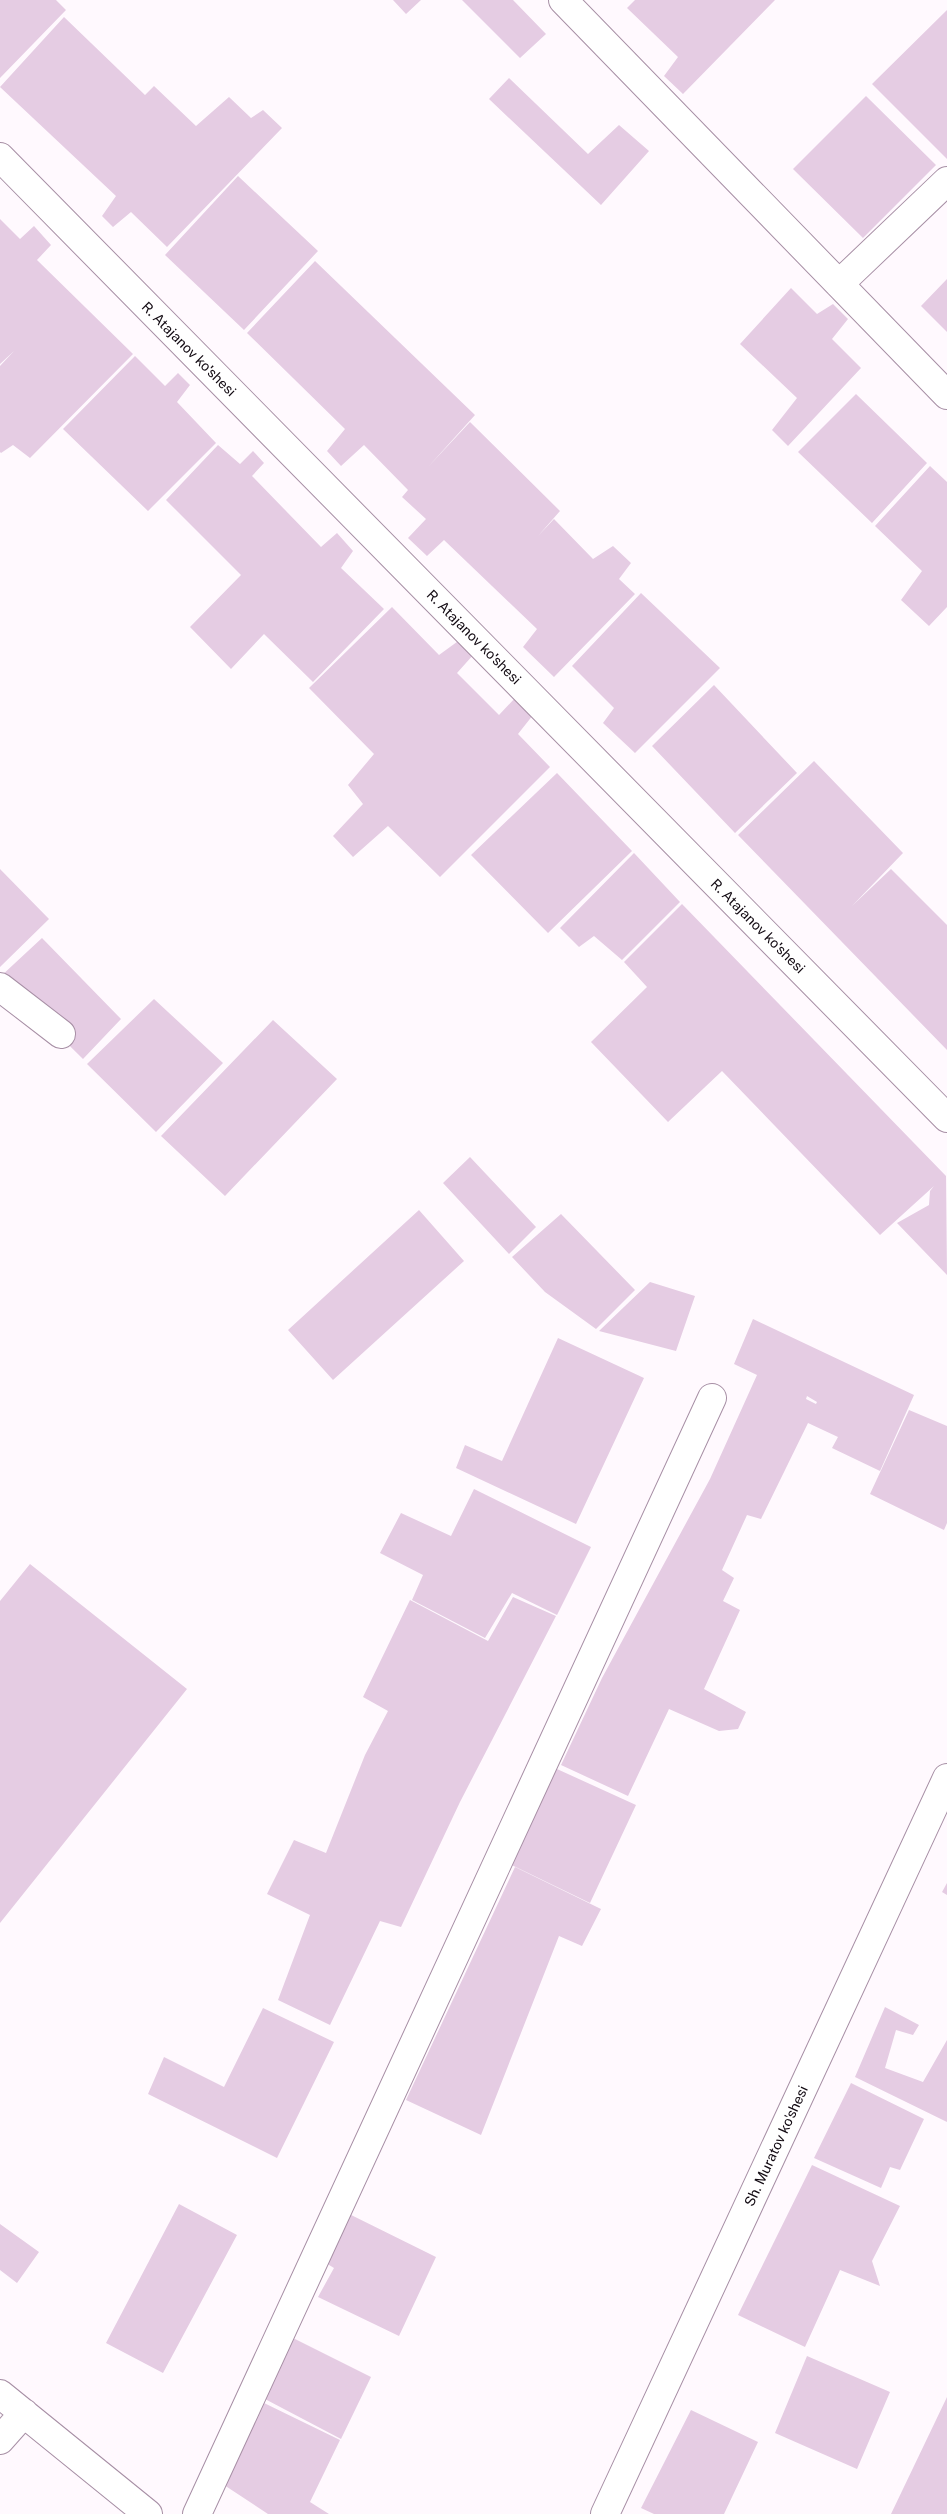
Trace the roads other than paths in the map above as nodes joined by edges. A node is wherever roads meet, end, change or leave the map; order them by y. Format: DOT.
graph roads {
  1 [pos="563,0"];
  2 [pos="0,157"];
  3 [pos="947,181"];
  4 [pos="840,284"];
  5 [pos="947,395"];
  6 [pos="0,987"];
  7 [pos="61,1034"];
  8 [pos="947,1118"];
  9 [pos="712,1398"];
  10 [pos="947,1778"];
  11 [pos="0,2394"];
  12 [pos="24,2414"];
  13 [pos="0,2440"];
  14 [pos="148,2514"];
  15 [pos="197,2514"];
  16 [pos="605,2514"];
  1 -- 4 [label="street"];
  2 -- 8 [label="street, R. Atajanov ko'shesi"];
  3 -- 4 [label="street"];
  4 -- 5 [label="street"];
  6 -- 7 [label="street"];
  9 -- 15 [label="street"];
  10 -- 16 [label="street, Sh. Muratov ko'shesi"];
  11 -- 12 [label="street"];
  12 -- 13 [label="street"];
  12 -- 14 [label="street"];
}
